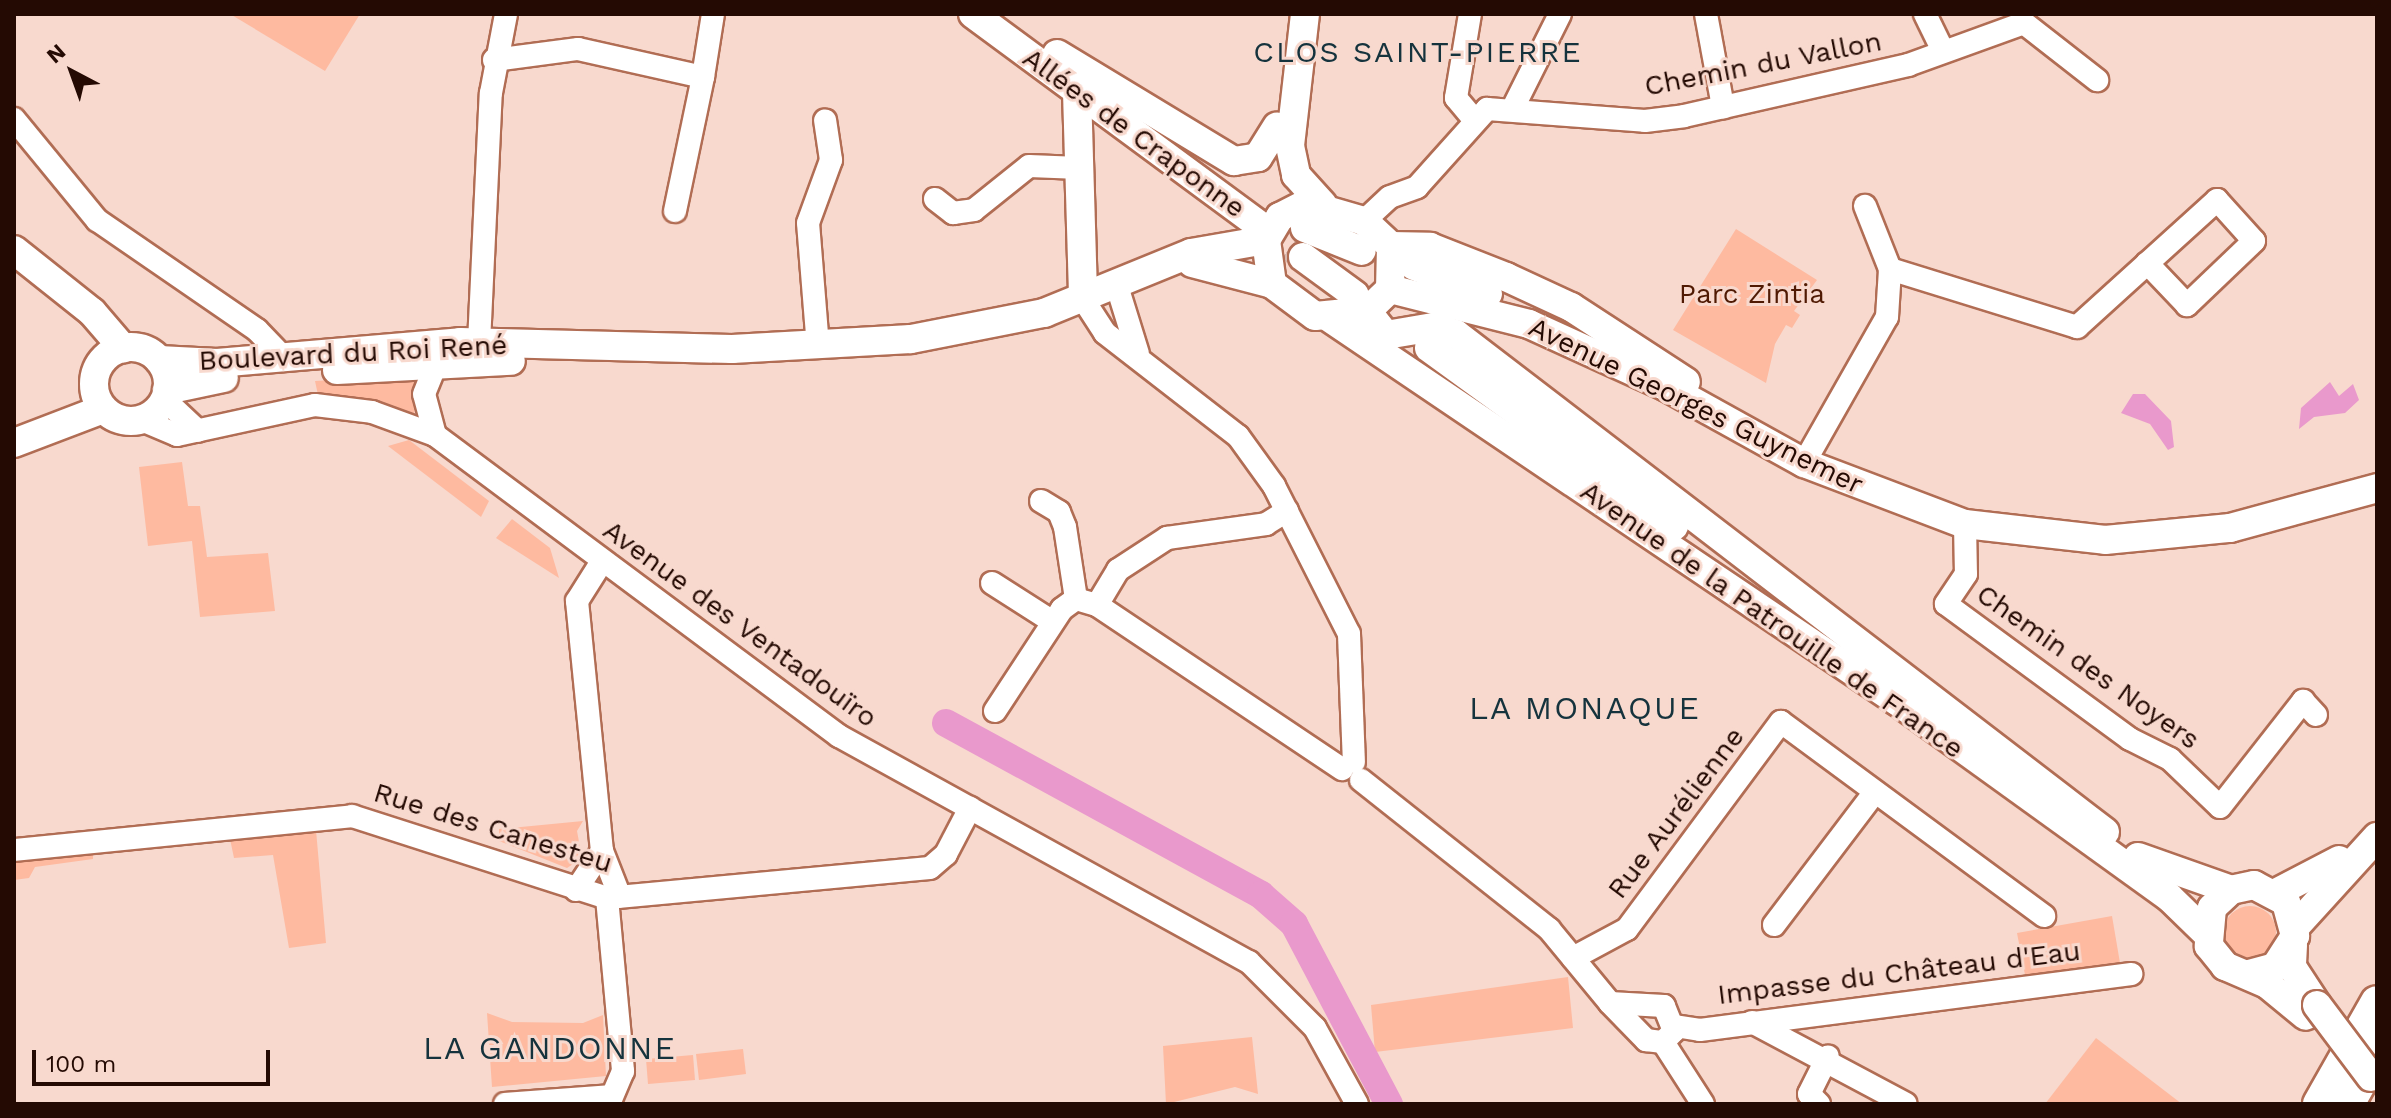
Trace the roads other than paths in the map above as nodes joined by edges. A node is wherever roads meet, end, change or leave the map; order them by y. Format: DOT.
graph roads {
  1 [pos="506,14"];
  2 [pos="713,14"];
  3 [pos="973,14"];
  4 [pos="996,14"];
  5 [pos="1305,14"];
  6 [pos="1470,14"];
  7 [pos="1560,14"];
  8 [pos="1706,14"];
  9 [pos="1925,14"];
  10 [pos="2024,18"];
  11 [pos="1942,49"];
  12 [pos="1057,54"];
  13 [pos="494,60"];
  14 [pos="703,77"];
  15 [pos="2097,80"];
  16 [pos="1077,92"];
  17 [pos="1723,107"];
  18 [pos="1513,108"];
  19 [pos="1284,114"];
  20 [pos="1473,118"];
  21 [pos="14,119"];
  22 [pos="825,120"];
  23 [pos="1126,125"];
  24 [pos="1080,168"];
  25 [pos="935,199"];
  26 [pos="1323,205"];
  27 [pos="1865,206"];
  28 [pos="675,211"];
  29 [pos="1364,221"];
  30 [pos="1275,224"];
  31 [pos="1391,246"];
  32 [pos="14,250"];
  33 [pos="1362,251"];
  34 [pos="1303,257"];
  35 [pos="1179,260"];
  36 [pos="2147,263"];
  37 [pos="1414,266"];
  38 [pos="14,268"];
  39 [pos="1890,269"];
  40 [pos="1272,284"];
  41 [pos="1117,286"];
  42 [pos="1390,289"];
  43 [pos="1083,299"];
  44 [pos="1361,303"];
  45 [pos="1331,319"];
  46 [pos="479,343"];
  47 [pos="818,347"];
  48 [pos="691,348"];
  49 [pos="1429,348"];
  50 [pos="114,353"];
  51 [pos="1138,354"];
  52 [pos="282,356"];
  53 [pos="159,360"];
  54 [pos="436,364"];
  55 [pos="1686,382"];
  56 [pos="166,395"];
  57 [pos="98,397"];
  58 [pos="142,420"];
  59 [pos="14,428"];
  60 [pos="198,431"];
  61 [pos="435,435"];
  62 [pos="14,443"];
  63 [pos="1808,456"];
  64 [pos="2377,470"];
  65 [pos="2377,488"];
  66 [pos="1041,501"];
  67 [pos="1287,511"];
  68 [pos="1656,512"];
  69 [pos="1965,524"];
  70 [pos="601,563"];
  71 [pos="1766,578"];
  72 [pos="992,583"];
  73 [pos="1086,602"];
  74 [pos="1053,622"];
  75 [pos="1897,701"];
  76 [pos="995,711"];
  77 [pos="2316,715"];
  78 [pos="2005,768"];
  79 [pos="1352,770"];
  80 [pos="1875,792"];
  81 [pos="970,808"];
  82 [pos="2377,829"];
  83 [pos="2377,837"];
  84 [pos="14,850"];
  85 [pos="602,851"];
  86 [pos="576,890"];
  87 [pos="2231,890"];
  88 [pos="2276,893"];
  89 [pos="613,897"];
  90 [pos="2044,916"];
  91 [pos="1774,925"];
  92 [pos="2206,933"];
  93 [pos="2294,936"];
  94 [pos="1573,958"];
  95 [pos="2131,974"];
  96 [pos="2249,974"];
  97 [pos="2377,1002"];
  98 [pos="1610,1003"];
  99 [pos="1652,1006"];
  100 [pos="2312,1010"];
  101 [pos="1751,1021"];
  102 [pos="1639,1031"];
  103 [pos="1669,1034"];
  104 [pos="1828,1056"];
  105 [pos="2375,1072"];
  106 [pos="610,1100"];
  107 [pos="505,1104"];
  108 [pos="1357,1104"];
  109 [pos="1703,1104"];
  110 [pos="1819,1104"];
  111 [pos="1906,1104"];
  112 [pos="2319,1104"];
  113 [pos="2348,1104"];
  1 -- 13 [label="street"];
  2 -- 14 [label="street"];
  3 -- 16 [label="main road, Allées de Craponne"];
  4 -- 12 [label="main road, Allées de Craponne"];
  5 -- 19 [label="main road"];
  6 -- 20 [label="street"];
  7 -- 18 [label="street"];
  8 -- 17 [label="street"];
  9 -- 11 [label="street"];
  10 -- 11 [label="street, Chemin du Vallon"];
  10 -- 15 [label="street, Chemin du Vallon"];
  11 -- 17 [label="street, Chemin du Vallon"];
  12 -- 19 [label="main road"];
  12 -- 23 [label="main road"];
  12 -- 30 [label="main road, Allées de Craponne"];
  13 -- 14 [label="street"];
  13 -- 46 [label="street"];
  14 -- 28 [label="street"];
  16 -- 23 [label="main road, Allées de Craponne"];
  16 -- 24 [label="main road"];
  17 -- 18 [label="street, Chemin du Vallon"];
  18 -- 20 [label="street, Chemin du Vallon"];
  19 -- 26 [label="main road"];
  19 -- 30 [label="main road"];
  20 -- 29 [label="street"];
  21 -- 52 [label="street"];
  22 -- 47 [label="street"];
  23 -- 30 [label="main road, Allées de Craponne"];
  24 -- 25 [label="street"];
  24 -- 43 [label="main road"];
  26 -- 29 [label="main road"];
  26 -- 30 [label="main road"];
  27 -- 39 [label="street"];
  29 -- 31 [label="main road"];
  30 -- 33 [label="main road"];
  30 -- 35 [label="main road, Boulevard du Roi René"];
  30 -- 40 [label="main road"];
  31 -- 42 [label="main road"];
  31 -- 55 [label="main road, Avenue Georges Guynemer"];
  32 -- 50 [label="main road"];
  34 -- 44 [label="main road"];
  35 -- 40 [label="main road"];
  35 -- 41 [label="main road, Boulevard du Roi René"];
  36 -- 36 [label="street"];
  36 -- 39 [label="street"];
  37 -- 55 [label="main road, Avenue Georges Guynemer"];
  38 -- 50 [label="main road"];
  39 -- 63 [label="street"];
  40 -- 45 [label="main road"];
  41 -- 43 [label="main road, Boulevard du Roi René"];
  41 -- 51 [label="street"];
  42 -- 44 [label="main road"];
  42 -- 63 [label="main road, Avenue Georges Guynemer"];
  43 -- 47 [label="main road, Boulevard du Roi René"];
  43 -- 51 [label="street"];
  44 -- 45 [label="main road"];
  44 -- 71 [label="main road"];
  45 -- 75 [label="main road, Avenue de la Patrouille de France"];
  46 -- 48 [label="main road, Boulevard du Roi René"];
  46 -- 52 [label="main road, Boulevard du Roi René"];
  47 -- 48 [label="main road, Boulevard du Roi René"];
  48 -- 54 [label="main road, Boulevard du Roi René"];
  49 -- 68 [label="main road"];
  50 -- 53 [label="main road"];
  50 -- 57 [label="main road"];
  51 -- 67 [label="street"];
  52 -- 53 [label="main road, Boulevard du Roi René"];
  53 -- 56 [label="main road"];
  54 -- 56 [label="main road, Boulevard du Roi René"];
  54 -- 61 [label="street"];
  55 -- 63 [label="main road, Avenue Georges Guynemer"];
  56 -- 58 [label="main road"];
  56 -- 60 [label="street"];
  57 -- 58 [label="main road"];
  57 -- 59 [label="main road"];
  57 -- 62 [label="main road"];
  58 -- 60 [label="street, Avenue des Ventadouïro"];
  60 -- 61 [label="street, Avenue des Ventadouïro"];
  61 -- 70 [label="street, Avenue des Ventadouïro"];
  63 -- 64 [label="main road, Avenue Georges Guynemer"];
  63 -- 69 [label="main road, Avenue Georges Guynemer"];
  65 -- 69 [label="main road, Avenue Georges Guynemer"];
  66 -- 73 [label="street"];
  67 -- 73 [label="street"];
  67 -- 79 [label="street"];
  68 -- 71 [label="main road"];
  68 -- 75 [label="main road"];
  69 -- 77 [label="street, Chemin des Noyers"];
  70 -- 81 [label="street, Avenue des Ventadouïro"];
  70 -- 85 [label="street"];
  71 -- 78 [label="main road"];
  72 -- 74 [label="street"];
  73 -- 74 [label="street"];
  73 -- 79 [label="street"];
  74 -- 76 [label="street"];
  75 -- 78 [label="main road, Avenue de la Patrouille de France"];
  78 -- 87 [label="main road"];
  78 -- 92 [label="main road, Avenue de la Patrouille de France"];
  79 -- 94 [label="street"];
  80 -- 90 [label="street"];
  80 -- 91 [label="street"];
  80 -- 94 [label="street, Rue Aurélienne"];
  81 -- 89 [label="street, Rue des Canesteu"];
  81 -- 108 [label="street, Avenue des Ventadouïro"];
  82 -- 88 [label="main road"];
  83 -- 93 [label="main road"];
  84 -- 86 [label="street, Rue des Canesteu"];
  85 -- 86 [label="street"];
  85 -- 89 [label="street"];
  86 -- 89 [label="street, Rue des Canesteu"];
  87 -- 88 [label="main road"];
  87 -- 92 [label="main road"];
  88 -- 93 [label="main road"];
  89 -- 106 [label="street"];
  92 -- 96 [label="main road"];
  93 -- 96 [label="main road"];
  93 -- 100 [label="main road"];
  94 -- 98 [label="street"];
  95 -- 101 [label="street, Impasse du Château d'Eau"];
  96 -- 100 [label="main road"];
  97 -- 112 [label="highway"];
  98 -- 99 [label="street"];
  98 -- 102 [label="street"];
  99 -- 102 [label="street"];
  99 -- 103 [label="street"];
  100 -- 105 [label="main road, bridge"];
  101 -- 103 [label="street, Impasse du Château d'Eau"];
  101 -- 104 [label="street"];
  102 -- 103 [label="street"];
  103 -- 109 [label="street"];
  104 -- 110 [label="street"];
  104 -- 111 [label="street"];
  105 -- 113 [label="highway"];
  106 -- 107 [label="street"];
}
